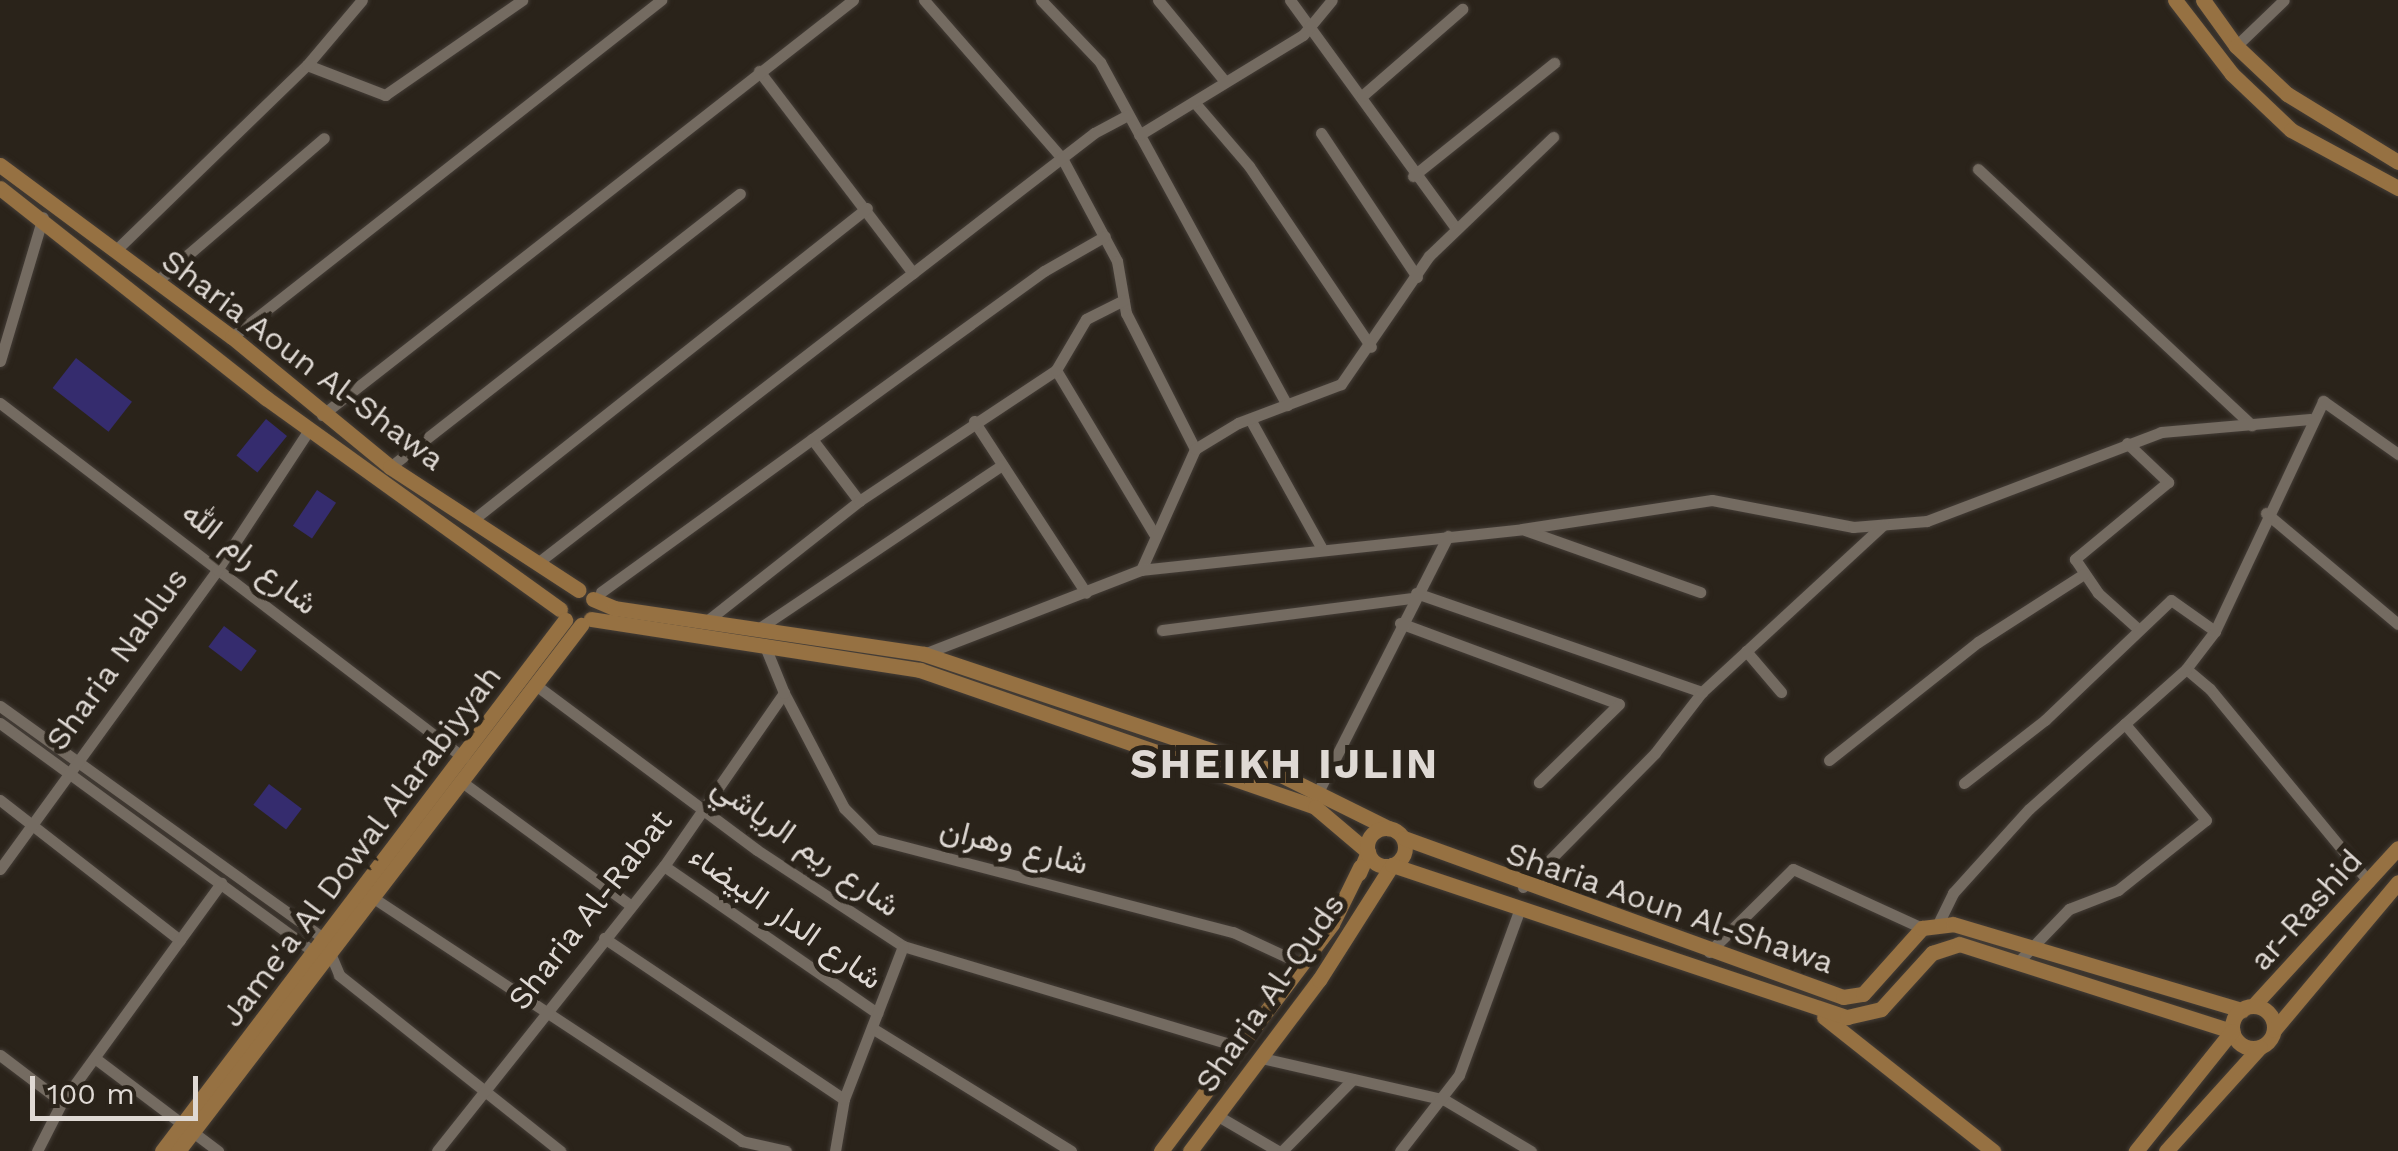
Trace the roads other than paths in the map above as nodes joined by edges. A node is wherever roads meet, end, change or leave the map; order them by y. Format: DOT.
graph roads {
  1 [pos="362,0"];
  2 [pos="522,0"];
  3 [pos="662,0"];
  4 [pos="853,0"];
  5 [pos="924,0"];
  6 [pos="1041,0"];
  7 [pos="1158,0"];
  8 [pos="1290,0"];
  9 [pos="1332,0"];
  10 [pos="2176,0"];
  11 [pos="2203,0"];
  12 [pos="2284,0"];
  13 [pos="1462,9"];
  14 [pos="1310,22"];
  15 [pos="2236,46"];
  16 [pos="1554,63"];
  17 [pos="307,66"];
  18 [pos="759,71"];
  19 [pos="1223,78"];
  20 [pos="1362,96"];
  21 [pos="1195,102"];
  22 [pos="1128,115"];
  23 [pos="1320,132"];
  24 [pos="1139,135"];
  25 [pos="1553,137"];
  26 [pos="324,138"];
  27 [pos="1062,158"];
  28 [pos="2398,162"];
  29 [pos="0,165"];
  30 [pos="1978,169"];
  31 [pos="1413,176"];
  32 [pos="0,188"];
  33 [pos="2398,188"];
  34 [pos="740,194"];
  35 [pos="867,208"];
  36 [pos="42,216"];
  37 [pos="1455,227"];
  38 [pos="1105,236"];
  39 [pos="116,250"];
  40 [pos="912,273"];
  41 [pos="1417,277"];
  42 [pos="156,282"];
  43 [pos="1124,300"];
  44 [pos="232,336"];
  45 [pos="1371,347"];
  46 [pos="0,361"];
  47 [pos="1056,370"];
  48 [pos="0,403"];
  49 [pos="1287,406"];
  50 [pos="322,415"];
  51 [pos="2310,418"];
  52 [pos="1250,419"];
  53 [pos="974,421"];
  54 [pos="2252,425"];
  55 [pos="308,430"];
  56 [pos="812,439"];
  57 [pos="2127,443"];
  58 [pos="1196,450"];
  59 [pos="2398,454"];
  60 [pos="1002,465"];
  61 [pos="390,467"];
  62 [pos="860,501"];
  63 [pos="2266,513"];
  64 [pos="474,520"];
  65 [pos="1884,524"];
  66 [pos="1522,529"];
  67 [pos="1154,534"];
  68 [pos="1448,536"];
  69 [pos="1320,548"];
  70 [pos="540,561"];
  71 [pos="217,570"];
  72 [pos="1141,570"];
  73 [pos="2084,574"];
  74 [pos="1700,592"];
  75 [pos="1086,593"];
  76 [pos="591,594"];
  77 [pos="1414,596"];
  78 [pos="574,618"];
  79 [pos="708,620"];
  80 [pos="1400,623"];
  81 [pos="2398,624"];
  82 [pos="2137,628"];
  83 [pos="1162,630"];
  84 [pos="2215,630"];
  85 [pos="763,636"];
  86 [pos="1746,652"];
  87 [pos="924,654"];
  88 [pos="2186,669"];
  89 [pos="537,686"];
  90 [pos="1702,692"];
  91 [pos="1780,692"];
  92 [pos="784,693"];
  93 [pos="0,706"];
  94 [pos="0,723"];
  95 [pos="2124,724"];
  96 [pos="464,758"];
  97 [pos="1829,760"];
  98 [pos="73,765"];
  99 [pos="462,782"];
  100 [pos="1539,782"];
  101 [pos="1964,784"];
  102 [pos="1320,790"];
  103 [pos="0,800"];
  104 [pos="703,808"];
  105 [pos="32,823"];
  106 [pos="1388,828"];
  107 [pos="1355,838"];
  108 [pos="1404,838"];
  109 [pos="2398,848"];
  110 [pos="1368,852"];
  111 [pos="1392,865"];
  112 [pos="664,866"];
  113 [pos="0,869"];
  114 [pos="1417,870"];
  115 [pos="1359,873"];
  116 [pos="2369,882"];
  117 [pos="2398,882"];
  118 [pos="221,883"];
  119 [pos="1379,883"];
  120 [pos="1523,887"];
  121 [pos="375,899"];
  122 [pos="630,905"];
  123 [pos="1520,911"];
  124 [pos="1929,927"];
  125 [pos="604,938"];
  126 [pos="180,940"];
  127 [pos="903,946"];
  128 [pos="2027,946"];
  129 [pos="1708,953"];
  130 [pos="328,956"];
  131 [pos="2018,962"];
  132 [pos="1302,964"];
  133 [pos="1806,1008"];
  134 [pos="2247,1008"];
  135 [pos="1881,1009"];
  136 [pos="546,1012"];
  137 [pos="877,1013"];
  138 [pos="872,1028"];
  139 [pos="2232,1030"];
  140 [pos="2274,1030"];
  141 [pos="1869,1046"];
  142 [pos="2260,1047"];
  143 [pos="1242,1048"];
  144 [pos="0,1055"];
  145 [pos="96,1058"];
  146 [pos="1262,1058"];
  147 [pos="1353,1078"];
  148 [pos="480,1094"];
  149 [pos="844,1098"];
  150 [pos="1445,1100"];
  151 [pos="62,1102"];
  152 [pos="1218,1116"];
  153 [pos="189,1127"];
  154 [pos="1516,1147"];
  155 [pos="37,1151"];
  156 [pos="162,1151"];
  157 [pos="178,1151"];
  158 [pos="218,1151"];
  159 [pos="436,1151"];
  160 [pos="560,1151"];
  161 [pos="786,1151"];
  162 [pos="835,1151"];
  163 [pos="1071,1151"];
  164 [pos="1161,1151"];
  165 [pos="1190,1151"];
  166 [pos="1280,1151"];
  167 [pos="1400,1151"];
  168 [pos="1531,1151"];
  169 [pos="1993,1151"];
  170 [pos="2136,1151"];
  171 [pos="2166,1151"];
  1 -- 17 [label="street"];
  2 -- 17 [label="street"];
  3 -- 44 [label="street"];
  4 -- 18 [label="street"];
  5 -- 27 [label="street"];
  6 -- 22 [label="street"];
  7 -- 19 [label="street"];
  8 -- 14 [label="street"];
  9 -- 14 [label="street"];
  10 -- 33 [label="main road"];
  11 -- 15 [label="main road"];
  12 -- 15 [label="street"];
  13 -- 20 [label="street"];
  14 -- 19 [label="street"];
  14 -- 20 [label="street"];
  15 -- 28 [label="main road"];
  16 -- 31 [label="street"];
  17 -- 39 [label="street"];
  18 -- 35 [label="street"];
  18 -- 50 [label="street"];
  19 -- 21 [label="street"];
  20 -- 31 [label="street"];
  21 -- 24 [label="street"];
  21 -- 45 [label="street"];
  22 -- 24 [label="street"];
  22 -- 27 [label="street"];
  23 -- 41 [label="street"];
  24 -- 49 [label="street"];
  25 -- 37 [label="street"];
  26 -- 42 [label="street"];
  27 -- 38 [label="street"];
  27 -- 40 [label="street"];
  29 -- 39 [label="main road, Sharia Aoun Al-Shawa"];
  30 -- 54 [label="street"];
  31 -- 37 [label="street"];
  32 -- 36 [label="main road, Sharia Aoun Al-Shawa"];
  34 -- 61 [label="street"];
  35 -- 40 [label="street"];
  35 -- 64 [label="street"];
  36 -- 46 [label="street"];
  36 -- 55 [label="main road, Sharia Aoun Al-Shawa"];
  37 -- 41 [label="street"];
  38 -- 43 [label="street"];
  38 -- 56 [label="street"];
  39 -- 42 [label="main road, Sharia Aoun Al-Shawa"];
  40 -- 70 [label="street"];
  41 -- 45 [label="street"];
  42 -- 44 [label="main road, Sharia Aoun Al-Shawa"];
  43 -- 47 [label="street"];
  43 -- 58 [label="street"];
  44 -- 50 [label="main road, Sharia Aoun Al-Shawa"];
  45 -- 49 [label="street"];
  47 -- 53 [label="street"];
  47 -- 67 [label="street"];
  48 -- 71 [label="street, شارع رام الله"];
  49 -- 52 [label="street"];
  50 -- 61 [label="main road, Sharia Aoun Al-Shawa"];
  51 -- 54 [label="street"];
  51 -- 59 [label="street"];
  51 -- 63 [label="street"];
  52 -- 58 [label="street"];
  52 -- 69 [label="street"];
  53 -- 60 [label="street"];
  53 -- 62 [label="street"];
  54 -- 57 [label="street"];
  55 -- 71 [label="street, Sharia Nablus"];
  55 -- 78 [label="main road, Sharia Aoun Al-Shawa"];
  56 -- 62 [label="street"];
  56 -- 76 [label="street"];
  57 -- 65 [label="street"];
  57 -- 73 [label="street"];
  58 -- 67 [label="street"];
  60 -- 75 [label="street"];
  60 -- 85 [label="street"];
  61 -- 64 [label="main road, Sharia Aoun Al-Shawa"];
  62 -- 79 [label="street"];
  63 -- 81 [label="street"];
  63 -- 84 [label="street"];
  64 -- 70 [label="main road, Sharia Aoun Al-Shawa"];
  65 -- 66 [label="street"];
  65 -- 86 [label="street"];
  66 -- 68 [label="street"];
  66 -- 74 [label="street"];
  67 -- 72 [label="street"];
  68 -- 69 [label="street"];
  68 -- 77 [label="street"];
  69 -- 72 [label="street"];
  70 -- 76 [label="main road, Sharia Aoun Al-Shawa"];
  71 -- 96 [label="street, شارع رام الله"];
  71 -- 98 [label="street, Sharia Nablus"];
  72 -- 75 [label="street"];
  73 -- 82 [label="street"];
  73 -- 97 [label="street"];
  75 -- 87 [label="street"];
  76 -- 78 [label="main road"];
  76 -- 78 [label="main road"];
  76 -- 79 [label="main road, Sharia Aoun Al-Shawa"];
  77 -- 80 [label="street"];
  77 -- 83 [label="street"];
  77 -- 90 [label="street"];
  78 -- 85 [label="main road, Sharia Aoun Al-Shawa"];
  78 -- 89 [label="main road, Jame'a Al Dowal Alarabiyyah"];
  78 -- 96 [label="main road, Jame'a Al Dowal Alarabiyyah"];
  79 -- 85 [label="main road, Sharia Aoun Al-Shawa"];
  80 -- 100 [label="street"];
  80 -- 102 [label="street"];
  82 -- 84 [label="street"];
  82 -- 101 [label="street"];
  84 -- 88 [label="street"];
  85 -- 87 [label="main road, Sharia Aoun Al-Shawa"];
  85 -- 92 [label="street"];
  85 -- 107 [label="main road, Sharia Aoun Al-Shawa"];
  86 -- 90 [label="street"];
  86 -- 91 [label="street"];
  87 -- 102 [label="main road, Sharia Aoun Al-Shawa"];
  88 -- 95 [label="street"];
  88 -- 116 [label="street"];
  89 -- 99 [label="main road, Jame'a Al Dowal Alarabiyyah"];
  89 -- 104 [label="street, شارع ريم الرياشي"];
  90 -- 120 [label="street"];
  92 -- 104 [label="street, Sharia Al-Rabat"];
  92 -- 132 [label="street, شارع وهران"];
  93 -- 98 [label="street"];
  94 -- 98 [label="street"];
  95 -- 124 [label="street"];
  95 -- 128 [label="street"];
  96 -- 130 [label="main road, Jame'a Al Dowal Alarabiyyah"];
  98 -- 105 [label="street, Sharia Nablus"];
  98 -- 118 [label="street"];
  98 -- 130 [label="street"];
  99 -- 122 [label="street"];
  99 -- 130 [label="main road, Jame'a Al Dowal Alarabiyyah"];
  102 -- 106 [label="main road, Sharia Aoun Al-Shawa"];
  103 -- 105 [label="street"];
  104 -- 112 [label="street, Sharia Al-Rabat"];
  104 -- 127 [label="street, شارع ريم الرياشي"];
  105 -- 113 [label="street, Sharia Nablus"];
  105 -- 126 [label="street"];
  106 -- 108 [label="main road"];
  106 -- 110 [label="main road"];
  107 -- 110 [label="main road, Sharia Aoun Al-Shawa"];
  107 -- 115 [label="main road, Sharia Al-Quds"];
  108 -- 111 [label="main road"];
  108 -- 120 [label="main road, Sharia Aoun Al-Shawa"];
  109 -- 116 [label="main road, ar-Rashid"];
  110 -- 111 [label="main road"];
  110 -- 115 [label="main road, Sharia Al-Quds"];
  111 -- 114 [label="main road, Sharia Aoun Al-Shawa"];
  111 -- 119 [label="main road, Sharia Al-Quds"];
  112 -- 122 [label="street, Sharia Al-Rabat"];
  112 -- 137 [label="street, شارع الدار البيضاء"];
  114 -- 119 [label="main road"];
  114 -- 123 [label="main road, Sharia Aoun Al-Shawa"];
  115 -- 132 [label="main road, Sharia Al-Quds"];
  116 -- 134 [label="main road, ar-Rashid"];
  117 -- 140 [label="main road, ar-Rashid"];
  118 -- 126 [label="street"];
  118 -- 130 [label="street"];
  119 -- 146 [label="main road, Sharia Al-Quds"];
  120 -- 129 [label="main road, Sharia Aoun Al-Shawa"];
  121 -- 136 [label="street"];
  122 -- 125 [label="street, Sharia Al-Rabat"];
  123 -- 133 [label="main road, Sharia Aoun Al-Shawa"];
  123 -- 150 [label="street"];
  124 -- 128 [label="main road"];
  124 -- 129 [label="main road, Sharia Aoun Al-Shawa"];
  124 -- 129 [label="street"];
  125 -- 136 [label="street, Sharia Al-Rabat"];
  125 -- 149 [label="street"];
  126 -- 145 [label="street"];
  127 -- 137 [label="street"];
  127 -- 143 [label="street, شارع ريم الرياشي"];
  128 -- 131 [label="street"];
  128 -- 134 [label="main road"];
  130 -- 148 [label="street"];
  130 -- 153 [label="main road, Jame'a Al Dowal Alarabiyyah"];
  131 -- 135 [label="main road"];
  131 -- 139 [label="main road"];
  132 -- 143 [label="main road, Sharia Al-Quds"];
  133 -- 135 [label="main road, Sharia Aoun Al-Shawa"];
  133 -- 141 [label="main road, Sharia Aoun Al-Shawa"];
  134 -- 139 [label="main road"];
  134 -- 140 [label="main road"];
  135 -- 141 [label="main road"];
  136 -- 148 [label="street, Sharia Al-Rabat"];
  136 -- 161 [label="street"];
  137 -- 138 [label="street"];
  138 -- 149 [label="street"];
  138 -- 163 [label="street, شارع الدار البيضاء"];
  139 -- 142 [label="main road"];
  139 -- 170 [label="main road"];
  140 -- 142 [label="main road"];
  141 -- 169 [label="main road, Sharia Aoun Al-Shawa"];
  142 -- 171 [label="main road"];
  143 -- 164 [label="main road, Sharia Al-Quds"];
  144 -- 151 [label="street"];
  145 -- 151 [label="street"];
  145 -- 153 [label="street"];
  146 -- 147 [label="street"];
  146 -- 152 [label="main road, Sharia Al-Quds"];
  147 -- 150 [label="street"];
  147 -- 166 [label="street"];
  148 -- 159 [label="street, Sharia Al-Rabat"];
  148 -- 160 [label="street"];
  149 -- 162 [label="street"];
  150 -- 154 [label="street"];
  150 -- 167 [label="street"];
  151 -- 155 [label="street"];
  152 -- 165 [label="main road, Sharia Al-Quds"];
  152 -- 166 [label="street"];
  153 -- 156 [label="main road, Jame'a Al Dowal Alarabiyyah"];
  153 -- 157 [label="main road, Jame'a Al Dowal Alarabiyyah"];
  153 -- 158 [label="street"];
  154 -- 168 [label="street"];
}
